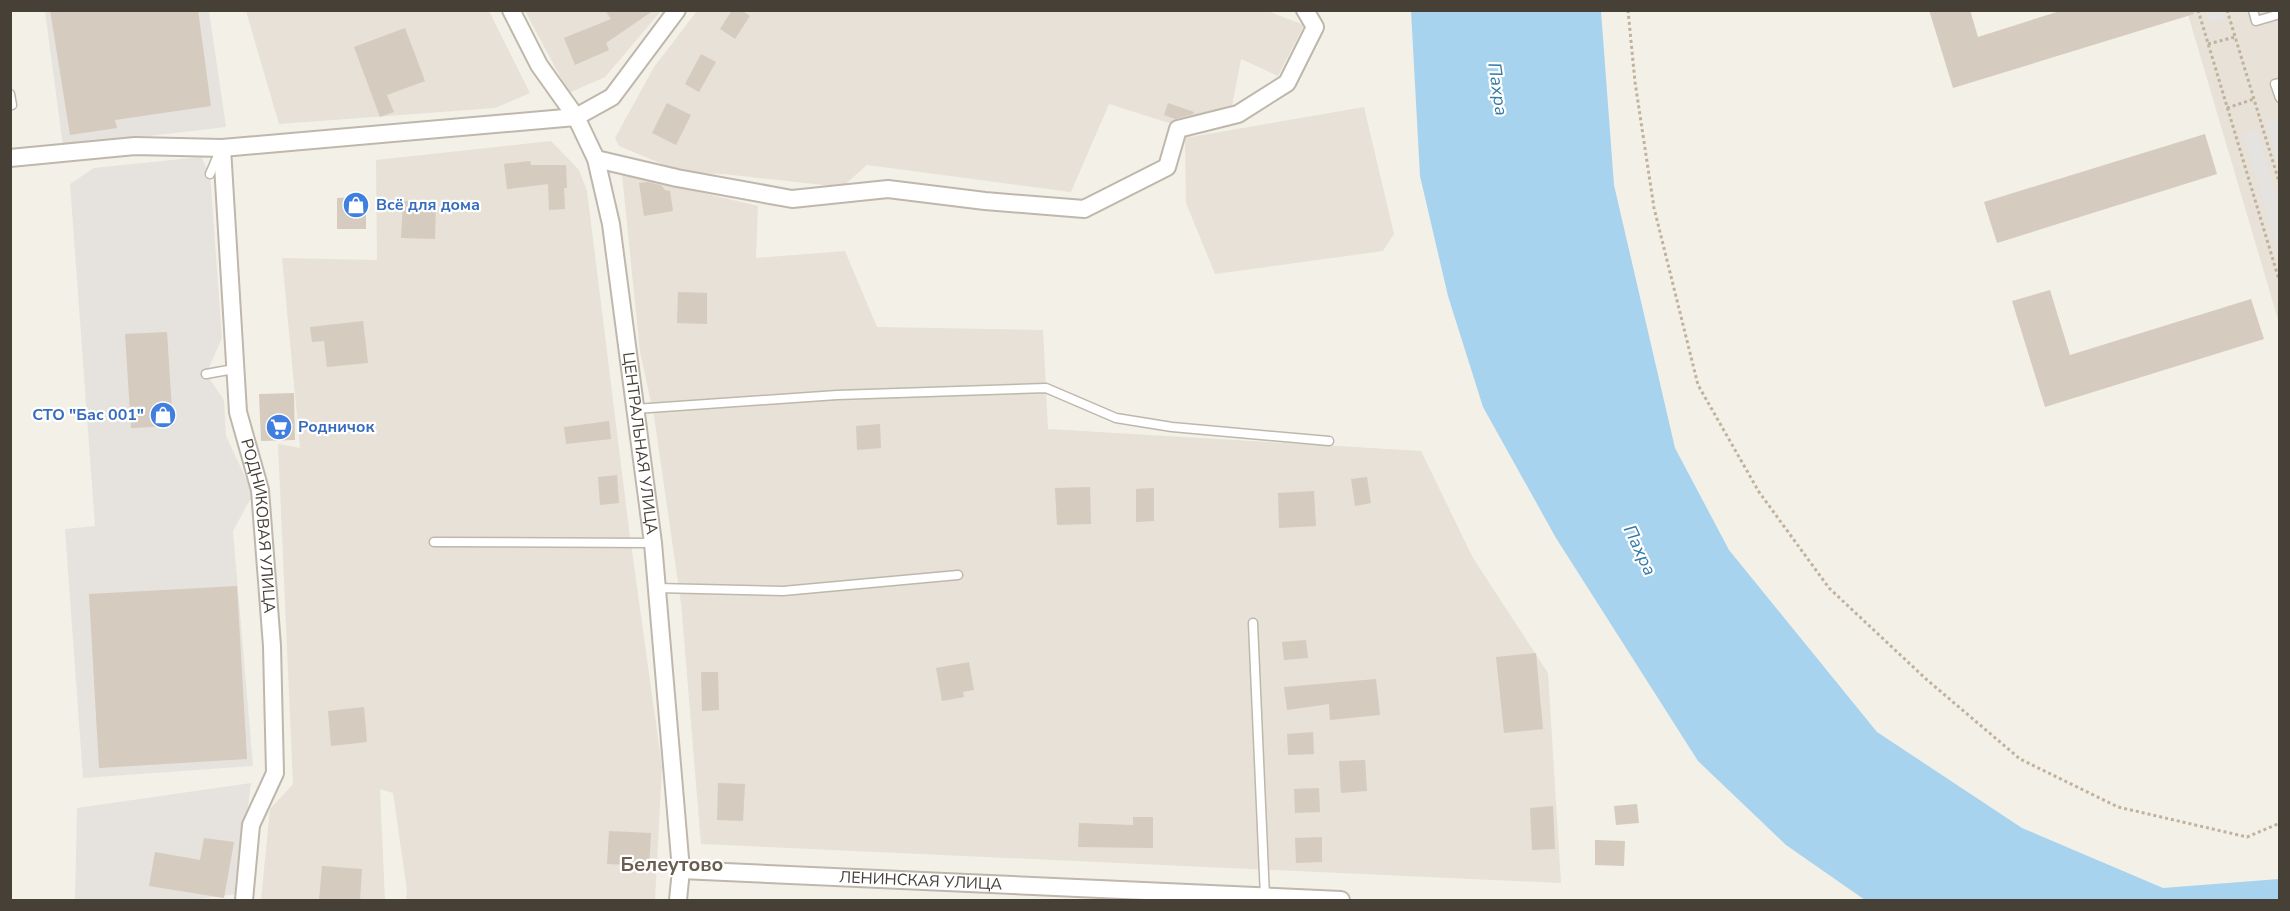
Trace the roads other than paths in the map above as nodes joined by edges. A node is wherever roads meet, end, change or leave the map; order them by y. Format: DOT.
graph roads {
  1 [pos="511,10"];
  2 [pos="677,10"];
  3 [pos="1305,10"];
  4 [pos="2253,10"];
  5 [pos="2280,14"];
  6 [pos="2280,83"];
  7 [pos="10,94"];
  8 [pos="2280,98"];
  9 [pos="12,105"];
  10 [pos="576,117"];
  11 [pos="222,148"];
  12 [pos="10,158"];
  13 [pos="596,159"];
  14 [pos="210,174"];
  15 [pos="234,369"];
  16 [pos="206,374"];
  17 [pos="635,409"];
  18 [pos="1329,441"];
  19 [pos="434,542"];
  20 [pos="653,543"];
  21 [pos="958,575"];
  22 [pos="657,588"];
  23 [pos="1253,623"];
  24 [pos="681,870"];
  25 [pos="1265,897"];
  26 [pos="244,900"];
  27 [pos="678,900"];
  28 [pos="1341,900"];
  1 -- 10 [label="street, ЦЕНТРАЛЬНАЯ УЛИЦА"];
  2 -- 10 [label="street"];
  3 -- 13 [label="street"];
  4 -- 5 [label="lane"];
  6 -- 8 [label="lane"];
  7 -- 9 [label="lane"];
  10 -- 11 [label="street"];
  10 -- 13 [label="street, ЦЕНТРАЛЬНАЯ УЛИЦА"];
  11 -- 12 [label="street"];
  11 -- 14 [label="lane"];
  11 -- 15 [label="street, РОДНИКОВАЯ УЛИЦА"];
  13 -- 17 [label="street, ЦЕНТРАЛЬНАЯ УЛИЦА"];
  15 -- 16 [label="lane"];
  15 -- 26 [label="street, РОДНИКОВАЯ УЛИЦА"];
  17 -- 18 [label="lane"];
  17 -- 20 [label="street, ЦЕНТРАЛЬНАЯ УЛИЦА"];
  19 -- 20 [label="lane"];
  20 -- 22 [label="street, ЦЕНТРАЛЬНАЯ УЛИЦА"];
  21 -- 22 [label="lane"];
  22 -- 24 [label="street, ЦЕНТРАЛЬНАЯ УЛИЦА"];
  23 -- 25 [label="lane"];
  24 -- 25 [label="street, ЛЕНИНСКАЯ УЛИЦА"];
  24 -- 27 [label="street, ЦЕНТРАЛЬНАЯ УЛИЦА"];
  25 -- 28 [label="street, ЛЕНИНСКАЯ УЛИЦА"];
}
